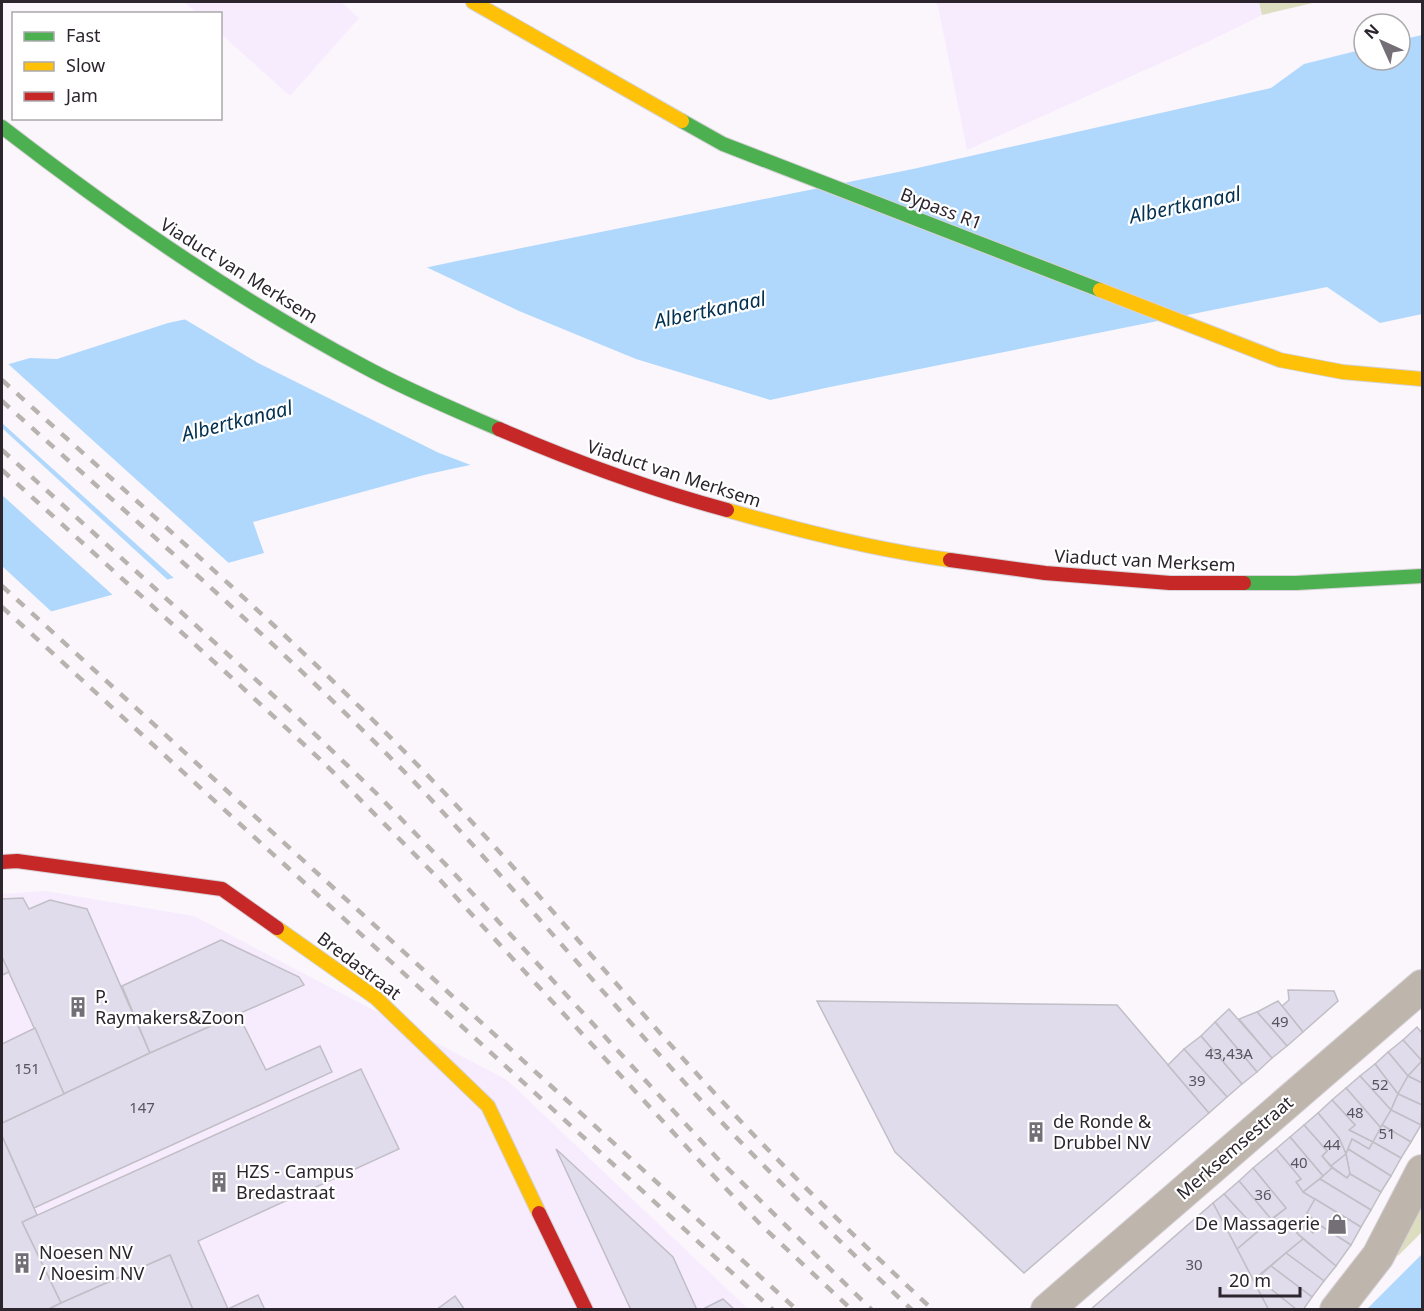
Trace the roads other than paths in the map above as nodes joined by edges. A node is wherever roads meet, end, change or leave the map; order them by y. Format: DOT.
graph roads {
  1 [pos="473,2"];
  2 [pos="2,128"];
  3 [pos="1422,380"];
  4 [pos="1422,576"];
  5 [pos="2,862"];
  6 [pos="1422,986"];
  7 [pos="1422,1171"];
  8 [pos="586,1310"];
  9 [pos="1047,1310"];
  10 [pos="1336,1310"];
  1 -- 3 [label="main road, Bypass R1"];
  2 -- 4 [label="main road, Viaduct van Merksem"];
  5 -- 8 [label="main road, Bredastraat"];
  6 -- 9 [label="street, Merksemsestraat"];
  7 -- 10 [label="street"];
}
